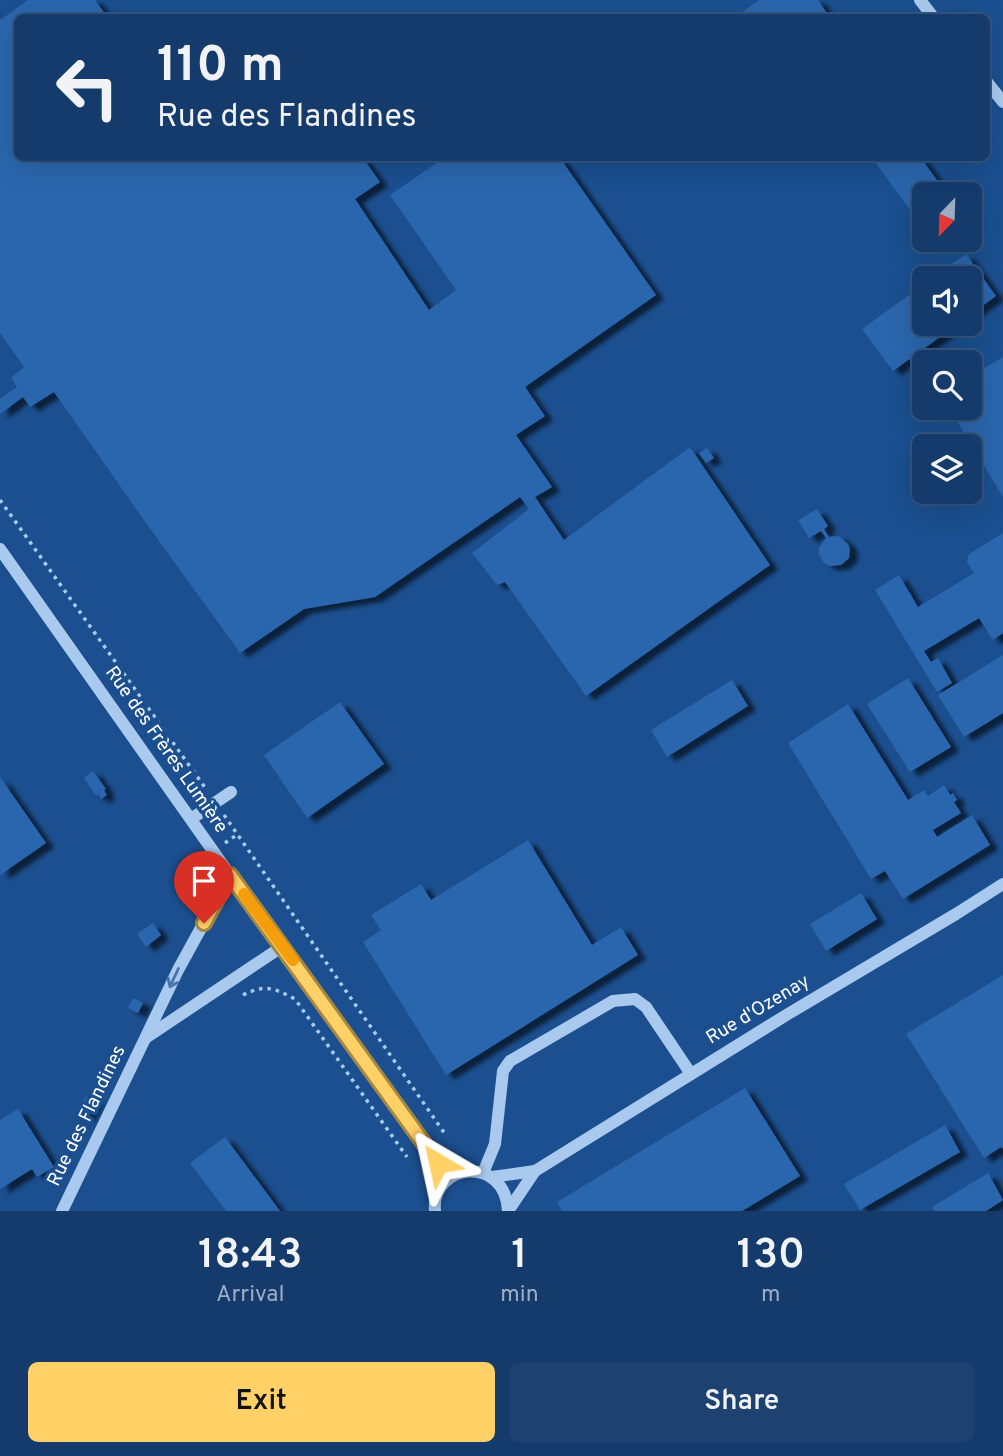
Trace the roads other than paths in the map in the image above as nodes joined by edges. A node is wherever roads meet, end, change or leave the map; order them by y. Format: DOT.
graph roads {
  1 [pos="920,0"];
  2 [pos="931,14"];
  3 [pos="990,86"];
  4 [pos="1003,102"];
  5 [pos="0,548"];
  6 [pos="231,792"];
  7 [pos="191,819"];
  8 [pos="230,875"];
  9 [pos="1003,884"];
  10 [pos="283,946"];
  11 [pos="147,1037"];
  12 [pos="691,1074"];
  13 [pos="535,1171"];
  14 [pos="488,1175"];
  15 [pos="449,1178"];
  16 [pos="62,1211"];
  17 [pos="435,1211"];
  18 [pos="508,1211"];
  1 -- 2 [label="street"];
  3 -- 4 [label="street"];
  5 -- 7 [label="street, Rue des Frères Lumière"];
  6 -- 7 [label="street"];
  7 -- 8 [label="street, Rue des Frères Lumière"];
  8 -- 10 [label="street, Rue des Frères Lumière"];
  8 -- 11 [label="street, Rue des Flandines, one-way"];
  9 -- 12 [label="street, Rue d'Ozenay"];
  10 -- 11 [label="street, Rue des Flandines"];
  10 -- 15 [label="street, Rue des Frères Lumière"];
  11 -- 16 [label="street, Rue des Flandines"];
  12 -- 13 [label="street, Rue d'Ozenay"];
  12 -- 14 [label="street"];
  13 -- 14 [label="street, Rue d'Ozenay"];
  13 -- 18 [label="street, Rue d'Ozenay"];
  14 -- 15 [label="street, Rue d'Ozenay"];
  14 -- 18 [label="street"];
  15 -- 17 [label="street"];
}
